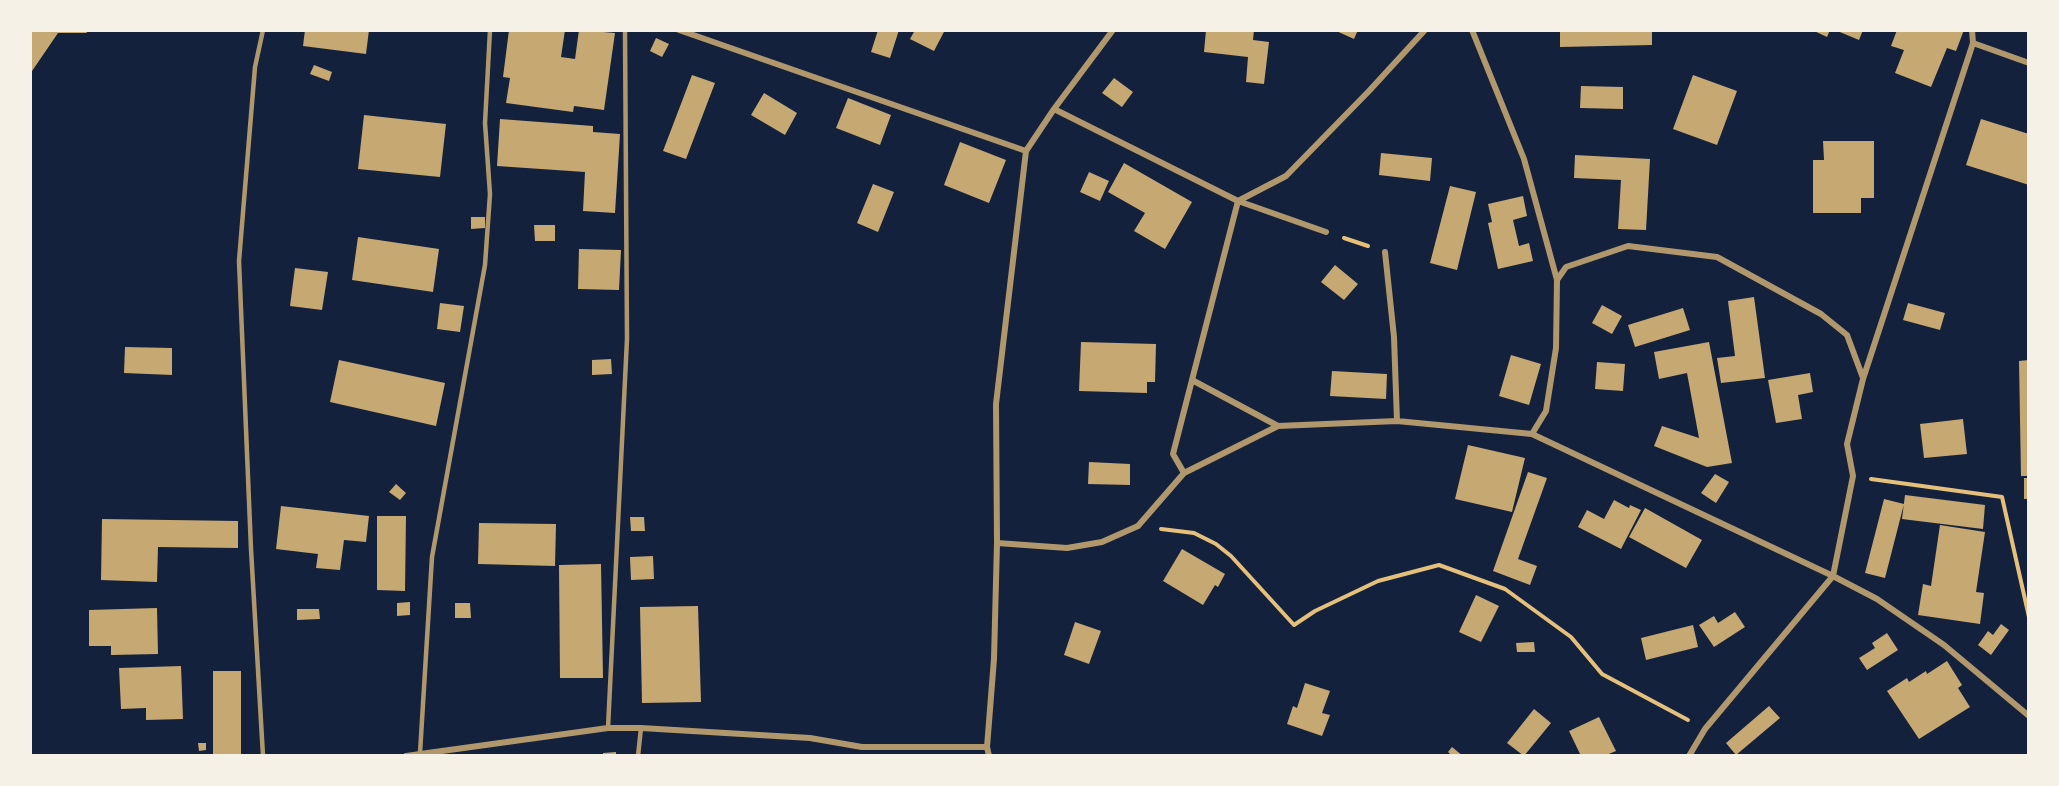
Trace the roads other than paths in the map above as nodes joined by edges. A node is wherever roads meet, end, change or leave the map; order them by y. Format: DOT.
graph roads {
  1 [pos="263,30"];
  2 [pos="490,30"];
  3 [pos="625,30"];
  4 [pos="679,30"];
  5 [pos="1113,30"];
  6 [pos="1425,30"];
  7 [pos="1472,30"];
  8 [pos="1972,30"];
  9 [pos="1973,43"];
  10 [pos="2029,63"];
  11 [pos="1054,109"];
  12 [pos="1026,151"];
  13 [pos="1238,201"];
  14 [pos="1326,232"];
  15 [pos="1385,252"];
  16 [pos="1557,280"];
  17 [pos="1192,380"];
  18 [pos="1863,380"];
  19 [pos="1397,421"];
  20 [pos="1278,426"];
  21 [pos="1532,434"];
  22 [pos="1184,473"];
  23 [pos="997,543"];
  24 [pos="1833,576"];
  25 [pos="2029,716"];
  26 [pos="608,728"];
  27 [pos="641,728"];
  28 [pos="987,747"];
  29 [pos="420,753"];
  30 [pos="263,756"];
  31 [pos="408,756"];
  32 [pos="638,756"];
  33 [pos="989,756"];
  34 [pos="1689,756"];
  1 -- 30 [label="lane"];
  2 -- 29 [label="lane"];
  3 -- 26 [label="lane"];
  4 -- 12 [label="street"];
  5 -- 11 [label="street"];
  6 -- 13 [label="street"];
  7 -- 16 [label="street"];
  8 -- 9 [label="street"];
  9 -- 10 [label="street"];
  9 -- 18 [label="street"];
  11 -- 12 [label="street"];
  11 -- 13 [label="street"];
  12 -- 23 [label="street"];
  13 -- 14 [label="street"];
  13 -- 17 [label="street"];
  15 -- 19 [label="street"];
  16 -- 18 [label="street"];
  16 -- 21 [label="street"];
  17 -- 20 [label="street"];
  17 -- 22 [label="street"];
  18 -- 24 [label="street"];
  19 -- 20 [label="street"];
  19 -- 21 [label="street"];
  20 -- 22 [label="street"];
  21 -- 24 [label="street"];
  22 -- 23 [label="street"];
  23 -- 28 [label="street"];
  24 -- 25 [label="street"];
  24 -- 34 [label="street"];
  26 -- 27 [label="street"];
  26 -- 29 [label="street"];
  27 -- 28 [label="street"];
  27 -- 32 [label="lane"];
  28 -- 33 [label="street"];
  29 -- 31 [label="street"];
}
